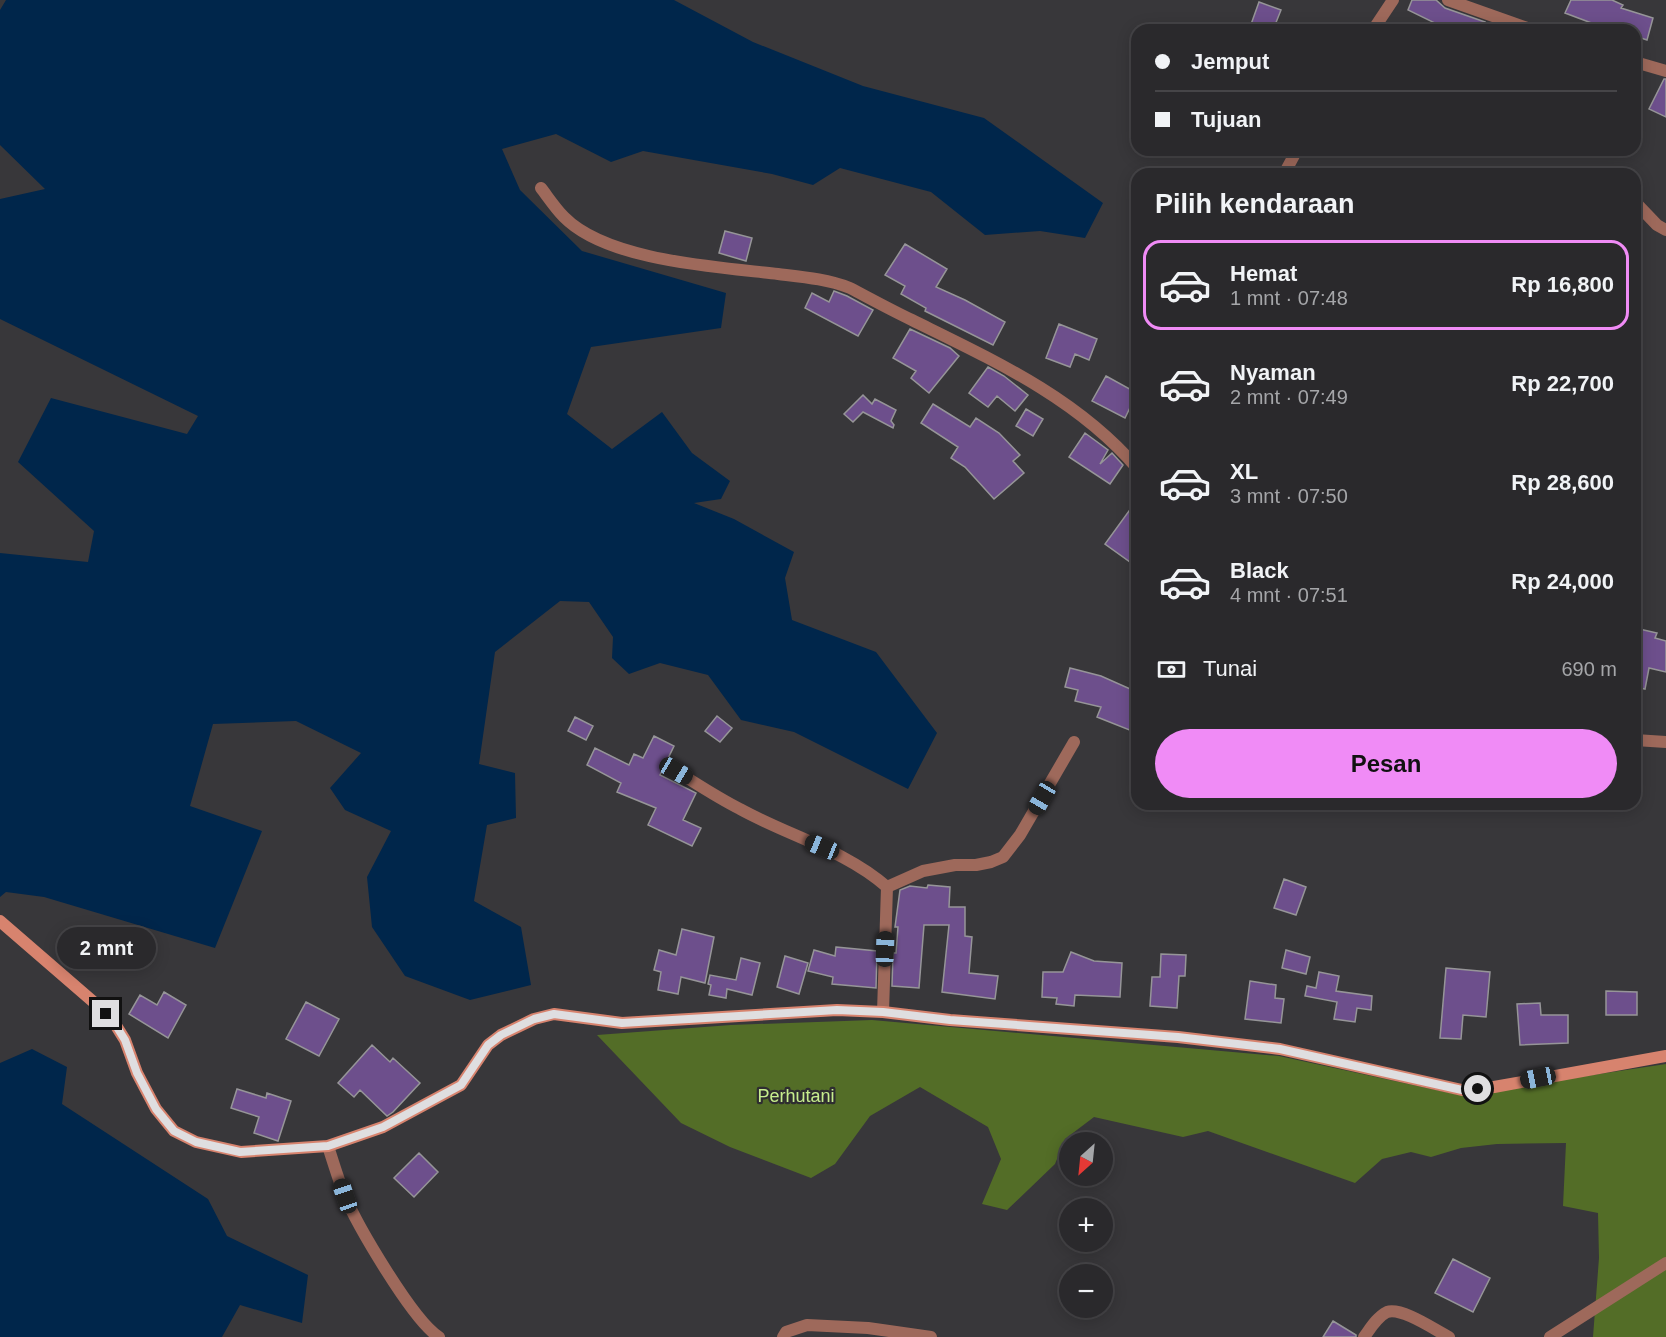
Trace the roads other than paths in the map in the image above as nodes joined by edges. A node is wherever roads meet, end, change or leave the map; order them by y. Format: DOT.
graph roads {
  1 [pos="1393,0"];
  2 [pos="1448,0"];
  3 [pos="1377,24"];
  4 [pos="1516,24"];
  5 [pos="1641,64"];
  6 [pos="1666,71"];
  7 [pos="541,188"];
  8 [pos="1641,208"];
  9 [pos="1666,230"];
  10 [pos="1131,461"];
  11 [pos="1641,740"];
  12 [pos="1074,742"];
  13 [pos="1666,742"];
  14 [pos="676,771"];
  15 [pos="888,887"];
  16 [pos="0,921"];
  17 [pos="883,1012"];
  18 [pos="1666,1056"];
  19 [pos="328,1146"];
  20 [pos="1666,1263"];
  21 [pos="439,1337"];
  22 [pos="783,1337"];
  23 [pos="931,1337"];
  24 [pos="1364,1337"];
  25 [pos="1449,1337"];
  26 [pos="1550,1337"];
  1 -- 3 [label="street"];
  2 -- 4 [label="street"];
  5 -- 6 [label="street"];
  7 -- 10 [label="street"];
  8 -- 9 [label="street"];
  11 -- 13 [label="street"];
  12 -- 15 [label="street"];
  14 -- 15 [label="street"];
  15 -- 17 [label="street"];
  16 -- 19 [label="street"];
  17 -- 18 [label="street"];
  17 -- 19 [label="street"];
  19 -- 21 [label="street"];
  20 -- 26 [label="street"];
  22 -- 23 [label="street"];
  24 -- 25 [label="street"];
}
